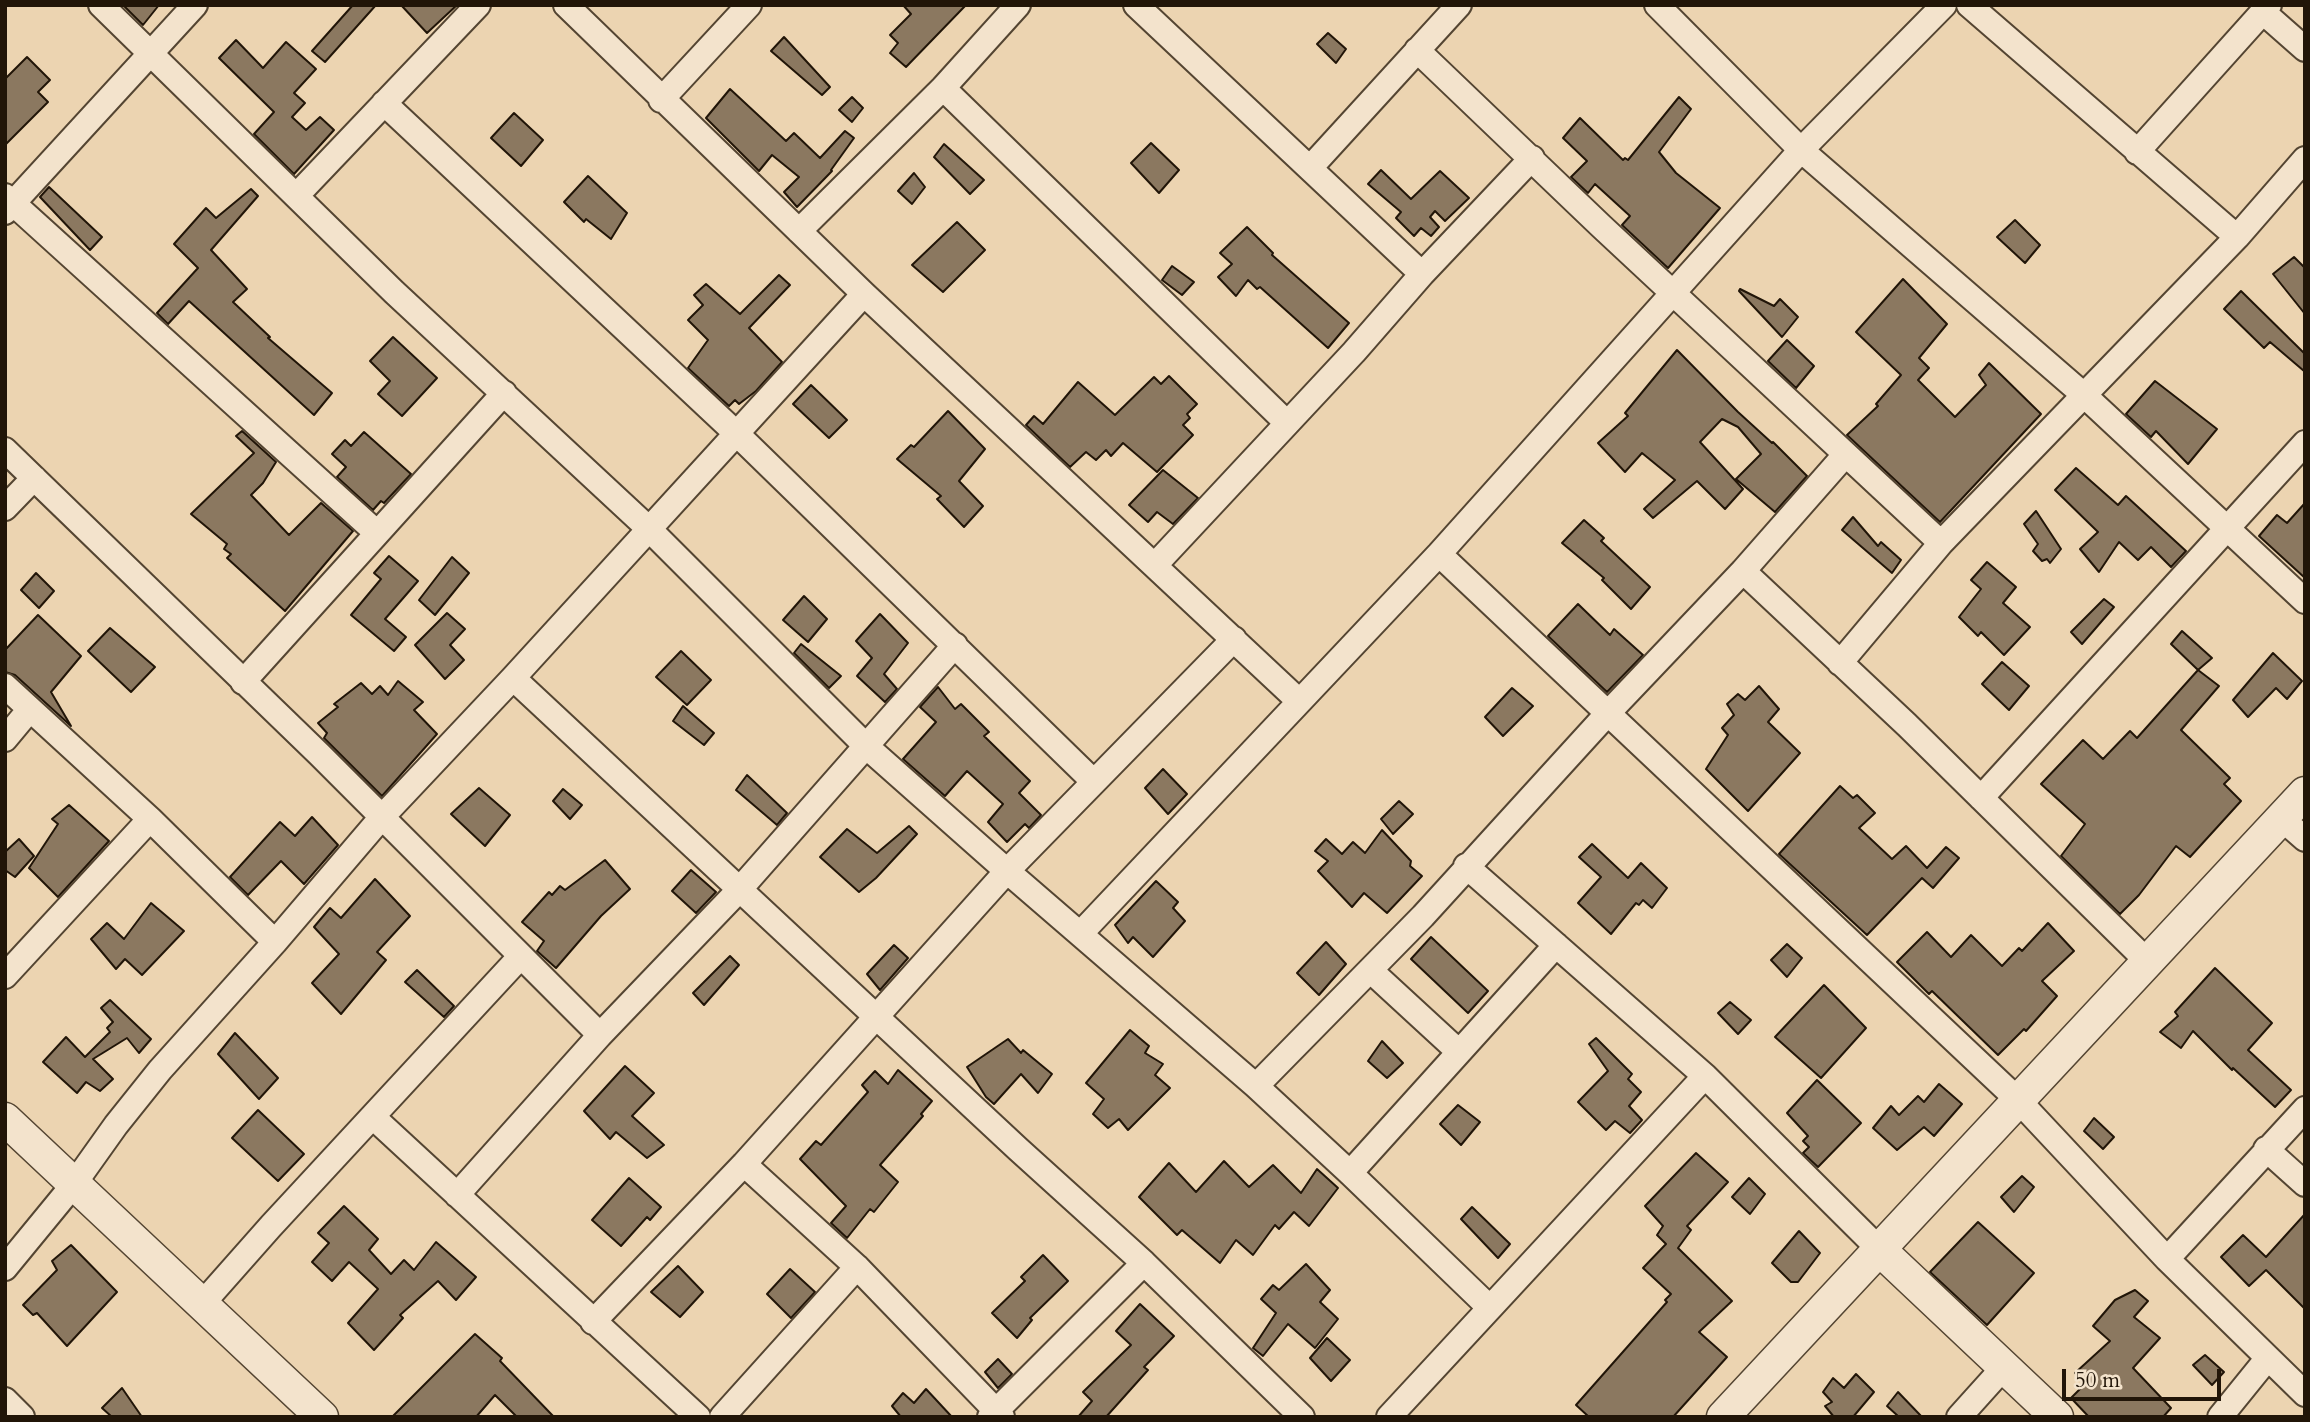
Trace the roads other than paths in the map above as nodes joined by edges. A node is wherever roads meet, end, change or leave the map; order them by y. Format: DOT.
graph roads {
  1 [pos="101,5"];
  2 [pos="195,5"];
  3 [pos="478,5"];
  4 [pos="566,5"];
  5 [pos="748,5"];
  6 [pos="1018,5"];
  7 [pos="1136,5"];
  8 [pos="1458,5"];
  9 [pos="1657,5"];
  10 [pos="1944,5"];
  11 [pos="1969,5"];
  12 [pos="2266,8"];
  13 [pos="2305,49"];
  14 [pos="1417,50"];
  15 [pos="150,54"];
  16 [pos="943,88"];
  17 [pos="661,100"];
  18 [pos="384,103"];
  19 [pos="1801,150"];
  20 [pos="2137,152"];
  21 [pos="1532,159"];
  22 [pos="2305,159"];
  23 [pos="1310,168"];
  24 [pos="297,195"];
  25 [pos="8,204"];
  26 [pos="799,230"];
  27 [pos="2237,237"];
  28 [pos="1422,274"];
  29 [pos="1673,293"];
  30 [pos="863,294"];
  31 [pos="505,393"];
  32 [pos="2085,396"];
  33 [pos="1287,423"];
  34 [pos="737,434"];
  35 [pos="2305,443"];
  36 [pos="5,450"];
  37 [pos="1845,454"];
  38 [pos="34,478"];
  39 [pos="5,508"];
  40 [pos="2226,527"];
  41 [pos="648,528"];
  42 [pos="377,533"];
  43 [pos="1941,543"];
  44 [pos="1439,554"];
  45 [pos="1155,565"];
  46 [pos="1744,571"];
  47 [pos="2305,601"];
  48 [pos="1234,639"];
  49 [pos="955,645"];
  50 [pos="1840,663"];
  51 [pos="513,678"];
  52 [pos="243,682"];
  53 [pos="5,686"];
  54 [pos="1299,701"];
  55 [pos="30,709"];
  56 [pos="1608,713"];
  57 [pos="5,739"];
  58 [pos="867,747"];
  59 [pos="1093,781"];
  60 [pos="2305,793"];
  61 [pos="1981,798"];
  62 [pos="381,818"];
  63 [pos="2281,818"];
  64 [pos="150,819"];
  65 [pos="2305,839"];
  66 [pos="1466,866"];
  67 [pos="1007,871"];
  68 [pos="740,889"];
  69 [pos="1081,933"];
  70 [pos="275,942"];
  71 [pos="1556,945"];
  72 [pos="520,957"];
  73 [pos="2147,961"];
  74 [pos="1370,970"];
  75 [pos="5,976"];
  76 [pos="876,1015"];
  77 [pos="600,1035"];
  78 [pos="1458,1051"];
  79 [pos="1705,1076"];
  80 [pos="1256,1086"];
  81 [pos="2018,1100"];
  82 [pos="2305,1109"];
  83 [pos="373,1117"];
  84 [pos="5,1119"];
  85 [pos="2266,1150"];
  86 [pos="744,1164"];
  87 [pos="1350,1173"];
  88 [pos="74,1184"];
  89 [pos="2305,1184"];
  90 [pos="457,1195"];
  91 [pos="1879,1249"];
  92 [pos="2167,1259"];
  93 [pos="1144,1263"];
  94 [pos="857,1267"];
  95 [pos="5,1268"];
  96 [pos="202,1304"];
  97 [pos="1490,1308"];
  98 [pos="593,1322"];
  99 [pos="2267,1359"];
  100 [pos="2004,1367"];
  101 [pos="2305,1394"];
  102 [pos="5,1400"];
  103 [pos="996,1415"];
  104 [pos="22,1417"];
  105 [pos="322,1417"];
  106 [pos="698,1417"];
  107 [pos="722,1417"];
  108 [pos="1302,1417"];
  109 [pos="1389,1417"];
  110 [pos="1723,1417"];
  111 [pos="1959,1417"];
  112 [pos="2057,1417"];
  113 [pos="2220,1417"];
  1 -- 15 [label="street"];
  2 -- 15 [label="street"];
  3 -- 18 [label="street"];
  4 -- 17 [label="street"];
  5 -- 17 [label="street"];
  6 -- 16 [label="street"];
  7 -- 23 [label="street"];
  8 -- 14 [label="street"];
  9 -- 19 [label="street"];
  10 -- 19 [label="street"];
  11 -- 20 [label="street"];
  12 -- 13 [label="street"];
  12 -- 20 [label="street"];
  14 -- 21 [label="street"];
  14 -- 23 [label="street"];
  15 -- 24 [label="street"];
  15 -- 25 [label="street"];
  16 -- 26 [label="street"];
  16 -- 33 [label="street"];
  17 -- 26 [label="street"];
  18 -- 24 [label="street"];
  18 -- 34 [label="street"];
  19 -- 29 [label="street"];
  19 -- 32 [label="street"];
  20 -- 27 [label="street"];
  21 -- 28 [label="street"];
  21 -- 29 [label="street"];
  22 -- 27 [label="street"];
  23 -- 28 [label="street"];
  24 -- 31 [label="street"];
  25 -- 42 [label="street"];
  26 -- 30 [label="street"];
  27 -- 32 [label="street"];
  28 -- 33 [label="street"];
  29 -- 37 [label="street"];
  29 -- 44 [label="street"];
  30 -- 34 [label="street"];
  30 -- 45 [label="street"];
  31 -- 41 [label="street"];
  31 -- 42 [label="street"];
  32 -- 40 [label="street"];
  32 -- 43 [label="street"];
  33 -- 45 [label="street"];
  34 -- 41 [label="street"];
  34 -- 49 [label="street"];
  35 -- 40 [label="street"];
  36 -- 38 [label="street"];
  37 -- 43 [label="street"];
  37 -- 46 [label="street"];
  38 -- 39 [label="street"];
  38 -- 52 [label="street"];
  40 -- 47 [label="street"];
  40 -- 61 [label="street"];
  41 -- 51 [label="street"];
  41 -- 58 [label="street"];
  42 -- 52 [label="street"];
  43 -- 50 [label="street"];
  44 -- 54 [label="street"];
  44 -- 56 [label="street"];
  45 -- 48 [label="street"];
  46 -- 50 [label="street"];
  46 -- 56 [label="street"];
  48 -- 54 [label="street"];
  48 -- 59 [label="street"];
  49 -- 58 [label="street"];
  49 -- 59 [label="street"];
  50 -- 61 [label="street"];
  51 -- 62 [label="street"];
  51 -- 68 [label="street"];
  52 -- 62 [label="street"];
  53 -- 55 [label="street"];
  54 -- 69 [label="street"];
  55 -- 57 [label="street"];
  55 -- 64 [label="street"];
  56 -- 66 [label="street"];
  56 -- 81 [label="street"];
  58 -- 67 [label="street"];
  58 -- 68 [label="street"];
  59 -- 67 [label="street"];
  60 -- 63 [label="street"];
  61 -- 73 [label="street"];
  62 -- 70 [label="street"];
  62 -- 72 [label="street"];
  63 -- 65 [label="street"];
  63 -- 73 [label="street"];
  64 -- 70 [label="street"];
  64 -- 75 [label="street"];
  66 -- 71 [label="street"];
  66 -- 74 [label="street"];
  67 -- 69 [label="street"];
  67 -- 76 [label="street"];
  68 -- 76 [label="street"];
  68 -- 77 [label="street"];
  69 -- 80 [label="street"];
  70 -- 88 [label="street"];
  71 -- 78 [label="street"];
  71 -- 79 [label="street"];
  72 -- 77 [label="street"];
  72 -- 83 [label="street"];
  73 -- 81 [label="street"];
  74 -- 78 [label="street"];
  74 -- 80 [label="street"];
  76 -- 86 [label="street"];
  76 -- 93 [label="street"];
  77 -- 90 [label="street"];
  78 -- 87 [label="street"];
  79 -- 91 [label="street"];
  79 -- 97 [label="street"];
  80 -- 87 [label="street"];
  81 -- 91 [label="street"];
  81 -- 92 [label="street"];
  82 -- 85 [label="street"];
  83 -- 90 [label="street"];
  83 -- 96 [label="street"];
  84 -- 88 [label="street"];
  85 -- 89 [label="street"];
  85 -- 92 [label="street"];
  86 -- 94 [label="street"];
  86 -- 98 [label="street"];
  87 -- 97 [label="street"];
  88 -- 95 [label="street"];
  88 -- 96 [label="street"];
  90 -- 98 [label="street"];
  91 -- 100 [label="street"];
  91 -- 110 [label="street"];
  92 -- 99 [label="street"];
  93 -- 103 [label="street"];
  93 -- 108 [label="street"];
  94 -- 103 [label="street"];
  94 -- 107 [label="street"];
  96 -- 105 [label="street"];
  97 -- 109 [label="street"];
  98 -- 106 [label="street"];
  99 -- 101 [label="street"];
  99 -- 113 [label="street"];
  100 -- 111 [label="street"];
  100 -- 112 [label="street"];
  102 -- 104 [label="street"];
}
